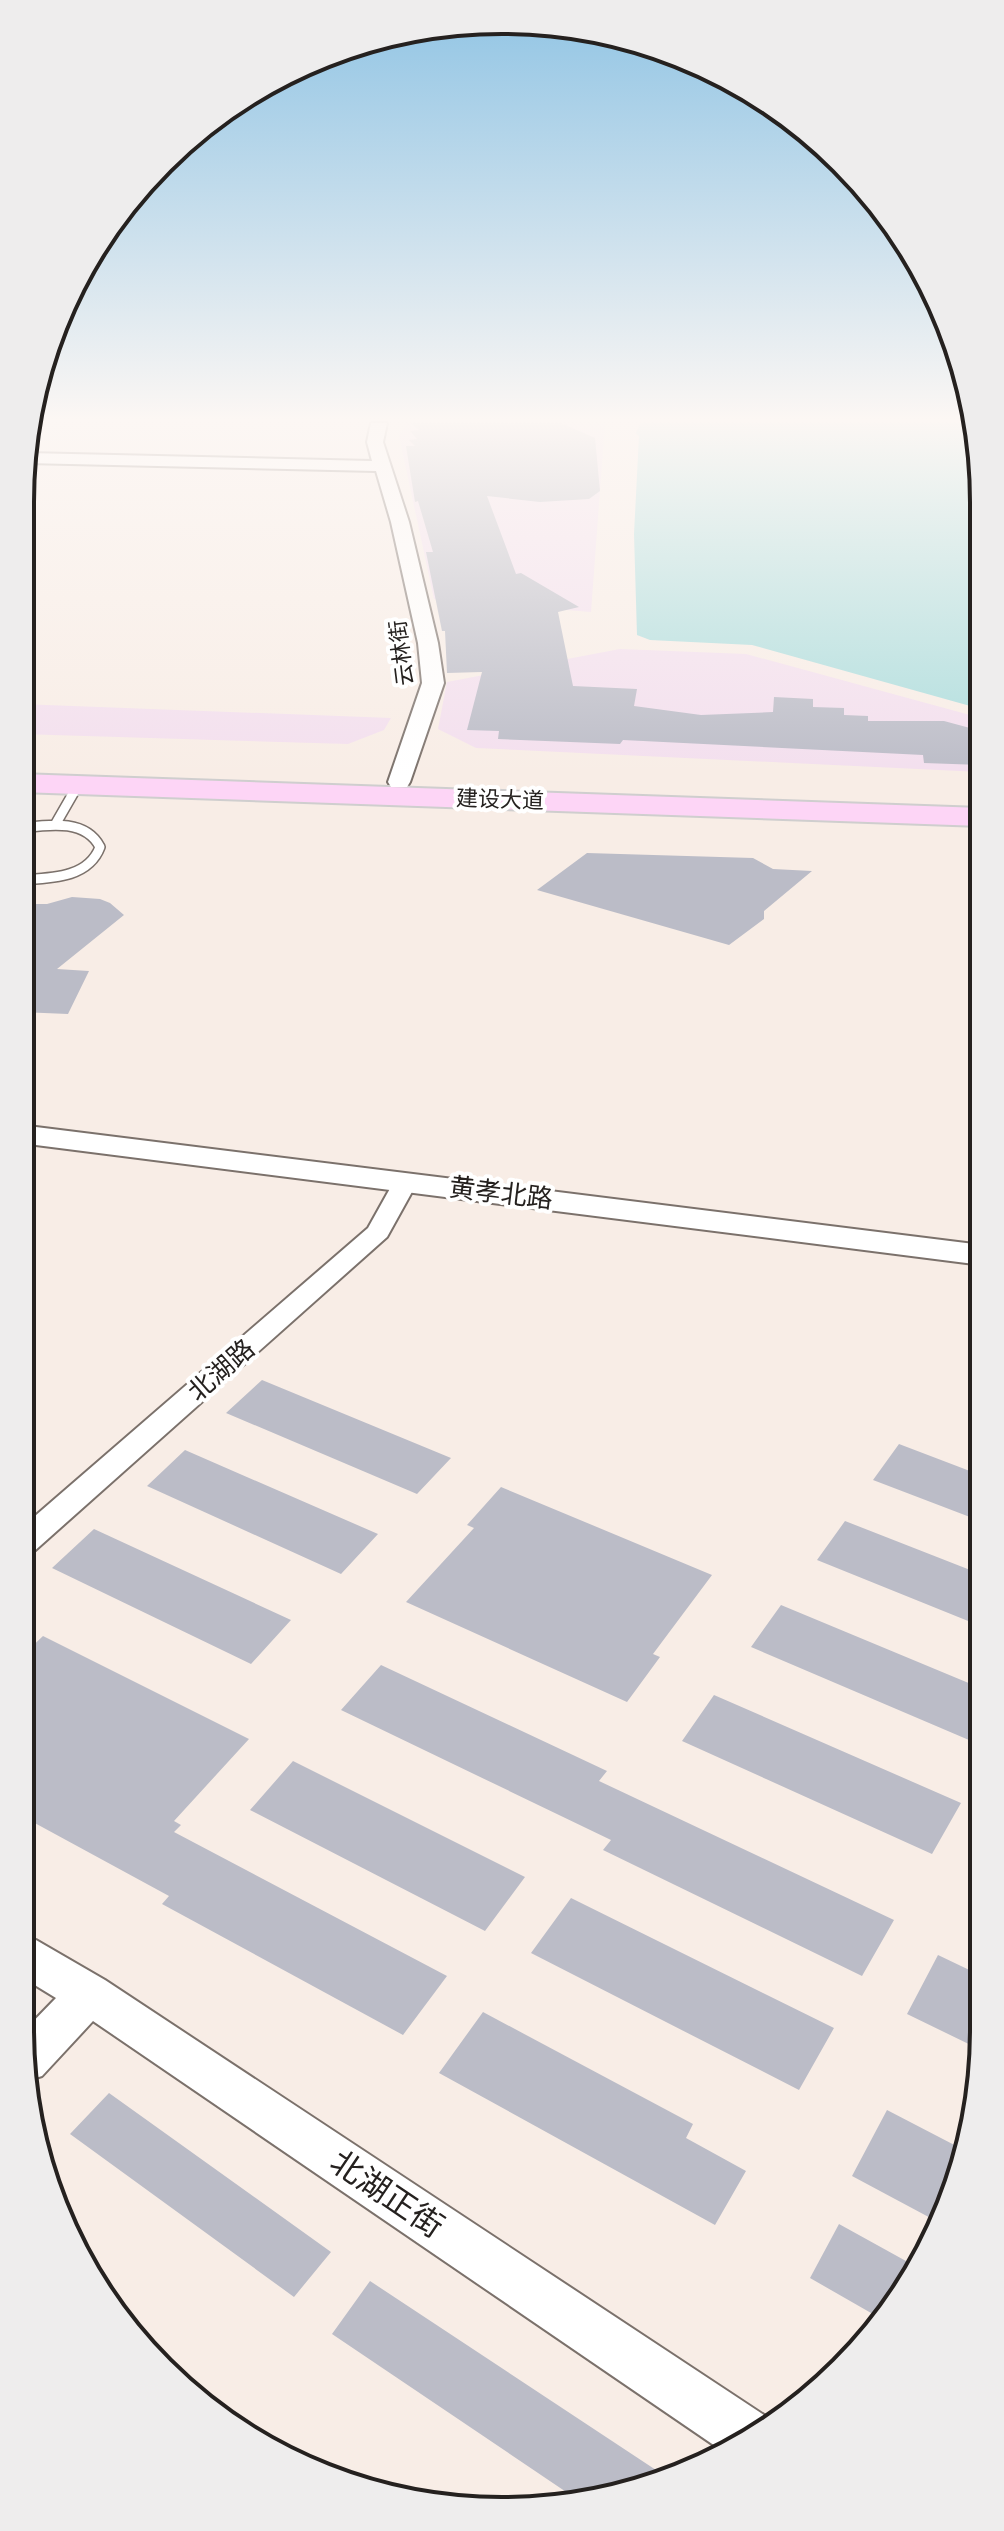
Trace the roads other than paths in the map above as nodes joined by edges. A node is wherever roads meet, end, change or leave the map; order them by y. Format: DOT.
graph roads {
  1 [pos="404,541"];
  2 [pos="34,769"];
  3 [pos="399,782"];
  4 [pos="34,783"];
  5 [pos="78,785"];
  6 [pos="970,804"];
  7 [pos="970,817"];
  8 [pos="55,825"];
  9 [pos="34,827"];
  10 [pos="34,879"];
  11 [pos="34,1136"];
  12 [pos="406,1181"];
  13 [pos="970,1253"];
  14 [pos="34,1534"];
  15 [pos="34,1961"];
  16 [pos="89,1994"];
  17 [pos="35,2051"];
  18 [pos="741,2431"];
  1 -- 3 [label="street, 云林街"];
  2 -- 3 [label="main road, 建设大道"];
  3 -- 6 [label="main road, 建设大道"];
  4 -- 5 [label="main road, 建设大道"];
  5 -- 7 [label="main road, 建设大道"];
  5 -- 8 [label="lane"];
  8 -- 9 [label="lane"];
  8 -- 10 [label="lane"];
  11 -- 12 [label="street, 黄孝北路"];
  12 -- 13 [label="street, 黄孝北路"];
  12 -- 14 [label="street, 北湖路"];
  15 -- 16 [label="street, 北湖正街"];
  16 -- 17 [label="street"];
  16 -- 18 [label="street, 北湖正街"];
}
